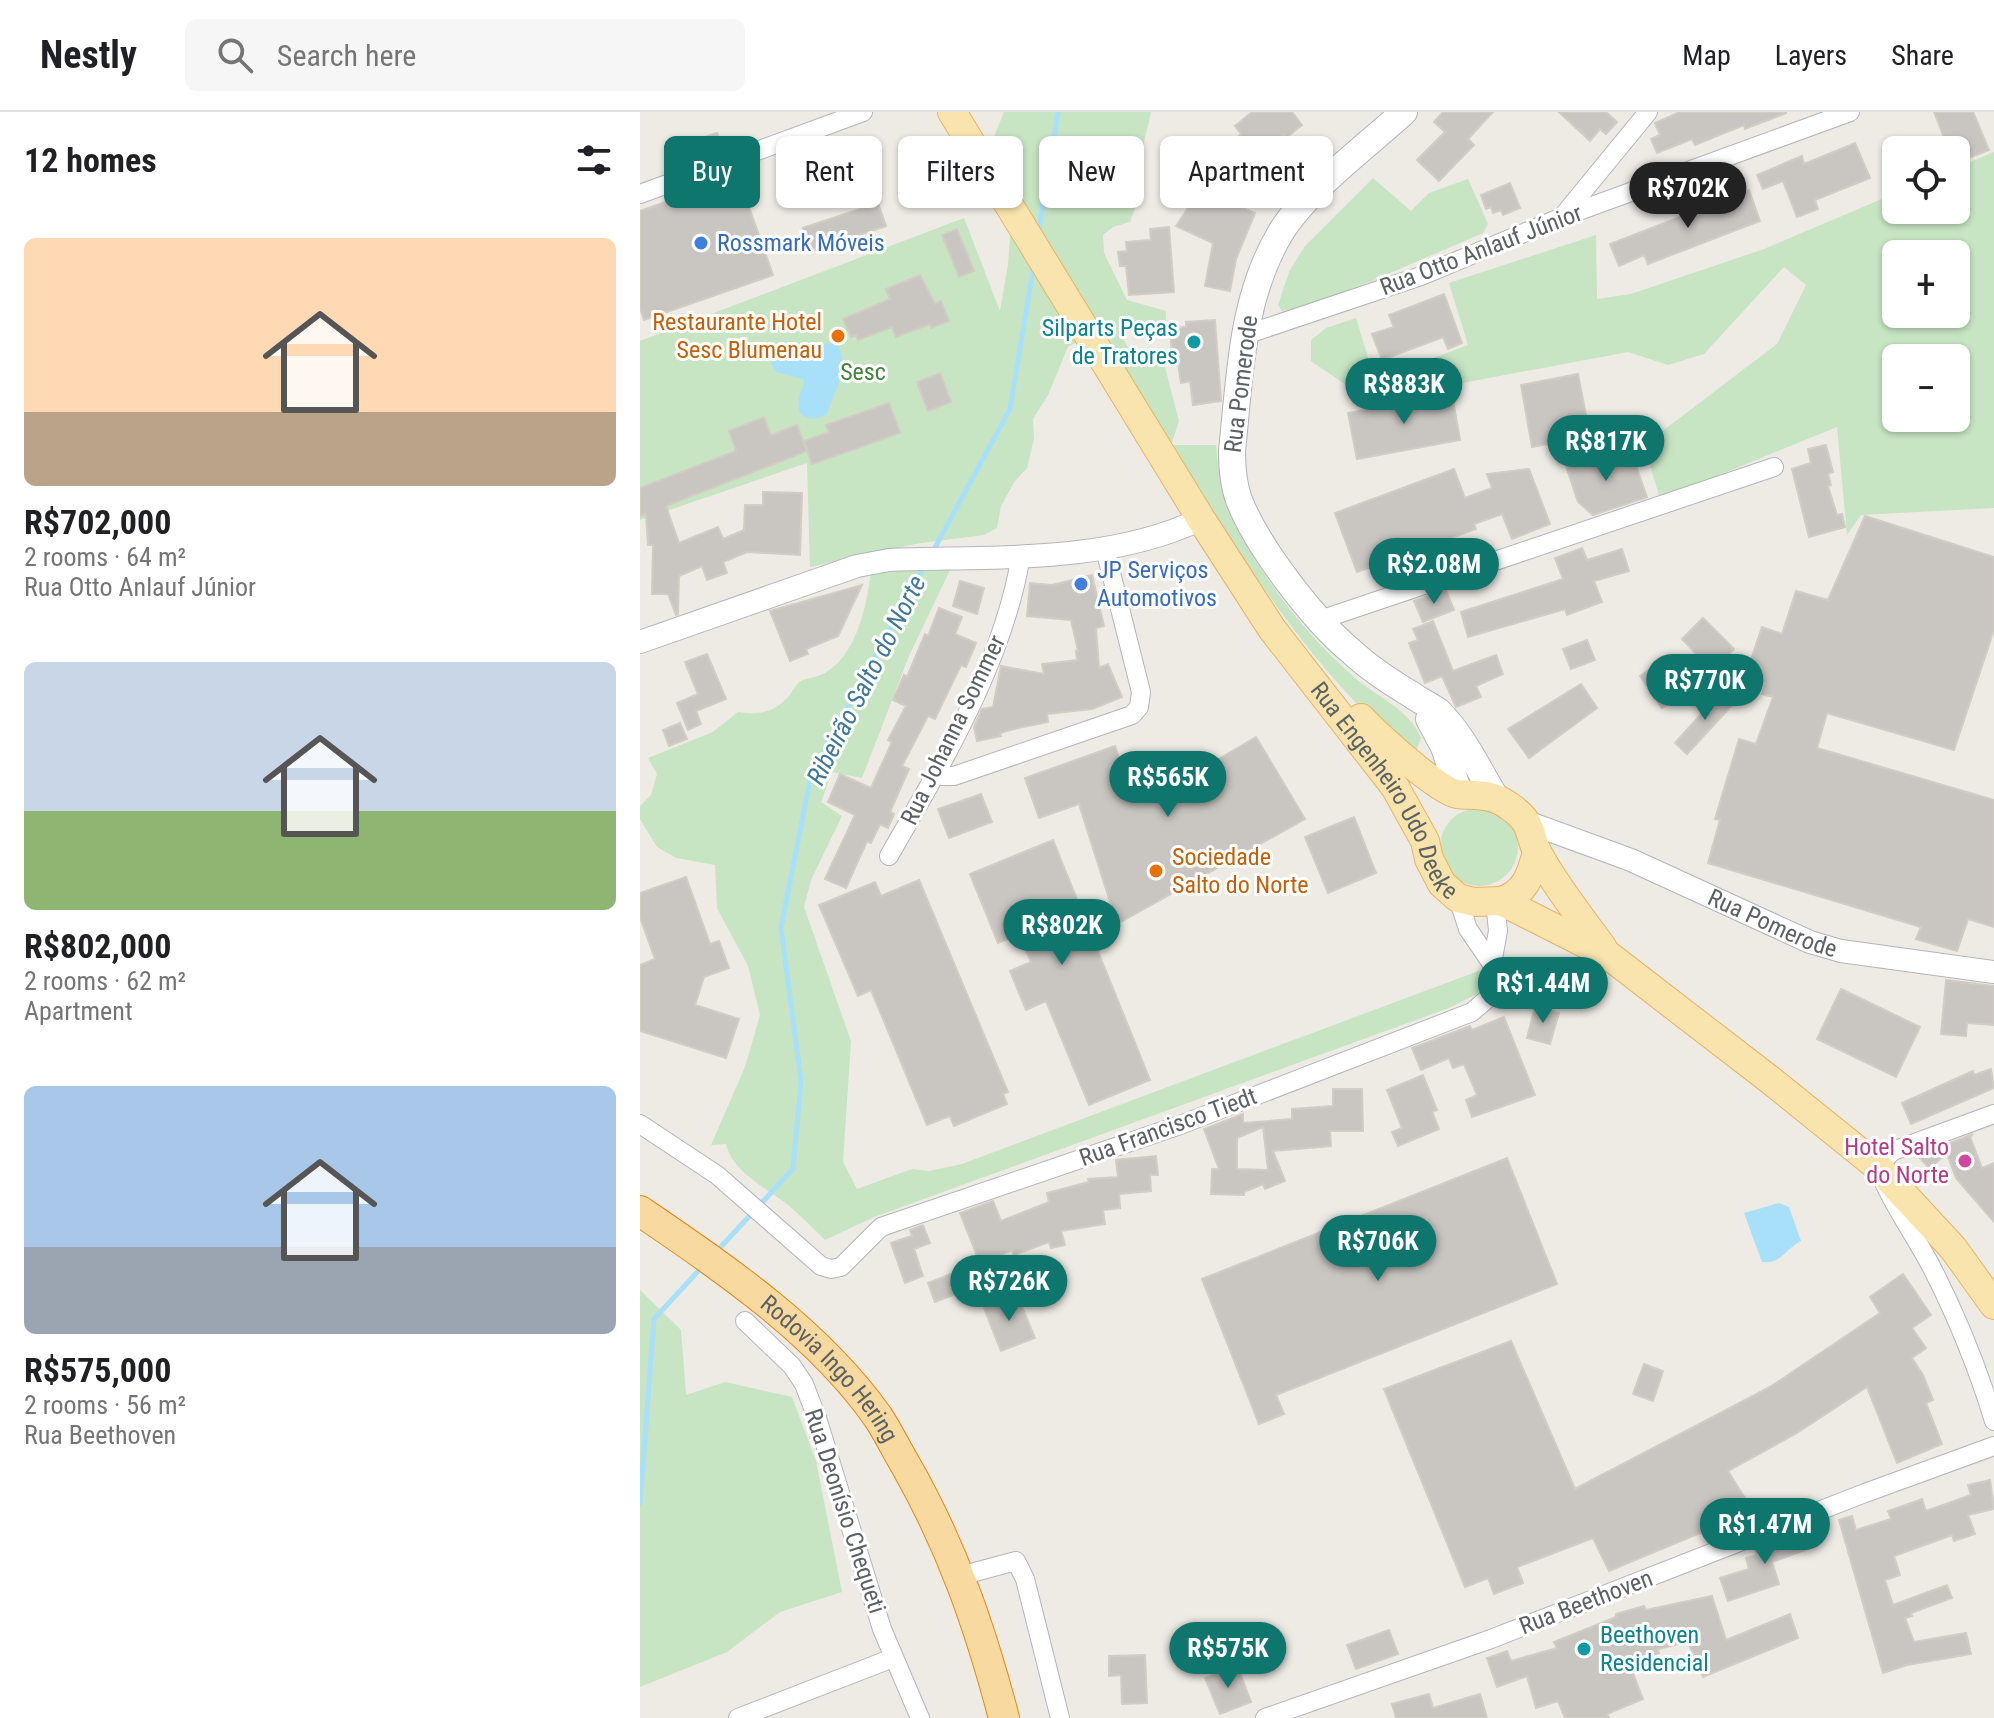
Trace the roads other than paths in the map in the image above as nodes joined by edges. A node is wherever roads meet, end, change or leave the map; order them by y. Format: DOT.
graph roads {
  1 [pos="863,112"];
  2 [pos="952,112"];
  3 [pos="1404,112"];
  4 [pos="1648,112"];
  5 [pos="1850,112"];
  6 [pos="640,194"];
  7 [pos="1562,217"];
  8 [pos="1245,335"];
  9 [pos="1774,467"];
  10 [pos="1201,519"];
  11 [pos="1105,549"];
  12 [pos="1021,555"];
  13 [pos="1247,586"];
  14 [pos="1320,620"];
  15 [pos="640,642"];
  16 [pos="1409,694"];
  17 [pos="935,776"];
  18 [pos="1457,794"];
  19 [pos="1496,798"];
  20 [pos="1533,840"];
  21 [pos="1425,841"];
  22 [pos="889,856"];
  23 [pos="1458,898"];
  24 [pos="1498,902"];
  25 [pos="1608,955"];
  26 [pos="1492,964"];
  27 [pos="1994,972"];
  28 [pos="1994,1114"];
  29 [pos="640,1124"];
  30 [pos="1877,1166"];
  31 [pos="651,1219"];
  32 [pos="1994,1305"];
  33 [pos="745,1321"];
  34 [pos="1994,1421"];
  35 [pos="1994,1446"];
  36 [pos="960,1576"];
  37 [pos="893,1658"];
  38 [pos="738,1718"];
  39 [pos="920,1718"];
  40 [pos="1004,1718"];
  41 [pos="1060,1718"];
  42 [pos="1265,1718"];
  1 -- 6 [label="street"];
  2 -- 10 [label="main road, Rua Engenheiro Udo Deeke"];
  3 -- 8 [label="main road, Rua Pomerode"];
  4 -- 7 [label="street"];
  5 -- 7 [label="street, Rua Otto Anlauf Júnior"];
  7 -- 8 [label="street, Rua Otto Anlauf Júnior"];
  8 -- 14 [label="main road, Rua Pomerode"];
  9 -- 14 [label="street"];
  10 -- 11 [label="street"];
  10 -- 13 [label="main road, Rua Engenheiro Udo Deeke"];
  11 -- 12 [label="street"];
  11 -- 17 [label="street"];
  12 -- 15 [label="street"];
  12 -- 17 [label="street, Rua Johanna Sommer"];
  13 -- 18 [label="main road, Rua Engenheiro Udo Deeke"];
  13 -- 21 [label="main road, Rua Engenheiro Udo Deeke"];
  14 -- 16 [label="main road, Rua Pomerode"];
  16 -- 18 [label="main road, Rua Pomerode"];
  16 -- 19 [label="main road, Rua Pomerode"];
  17 -- 22 [label="street, Rua Johanna Sommer"];
  18 -- 19 [label="main road, Rua Engenheiro Udo Deeke"];
  18 -- 21 [label="main road"];
  19 -- 20 [label="main road, Rua Engenheiro Udo Deeke"];
  20 -- 24 [label="main road"];
  20 -- 25 [label="main road, Rua Engenheiro Udo Deeke"];
  20 -- 27 [label="street, Rua Pomerode"];
  21 -- 23 [label="main road, Rua Engenheiro Udo Deeke"];
  23 -- 24 [label="main road, Rua Engenheiro Udo Deeke"];
  23 -- 26 [label="street"];
  24 -- 25 [label="main road, Rua Engenheiro Udo Deeke"];
  24 -- 26 [label="street, Rua Francisco Tiedt"];
  25 -- 30 [label="main road, Rua Engenheiro Udo Deeke"];
  26 -- 29 [label="street, Rua Francisco Tiedt"];
  28 -- 30 [label="street"];
  30 -- 32 [label="main road, Rua Engenheiro Udo Deeke"];
  30 -- 34 [label="street"];
  31 -- 36 [label="highway, Rodovia Ingo Hering"];
  33 -- 37 [label="street, Rua Deonísio Chequeti"];
  35 -- 42 [label="street, Rua Beethoven"];
  36 -- 40 [label="highway, Rodovia Ingo Hering"];
  36 -- 41 [label="street"];
  37 -- 38 [label="street"];
  37 -- 39 [label="street, Rua Deonísio Chequeti"];
}
